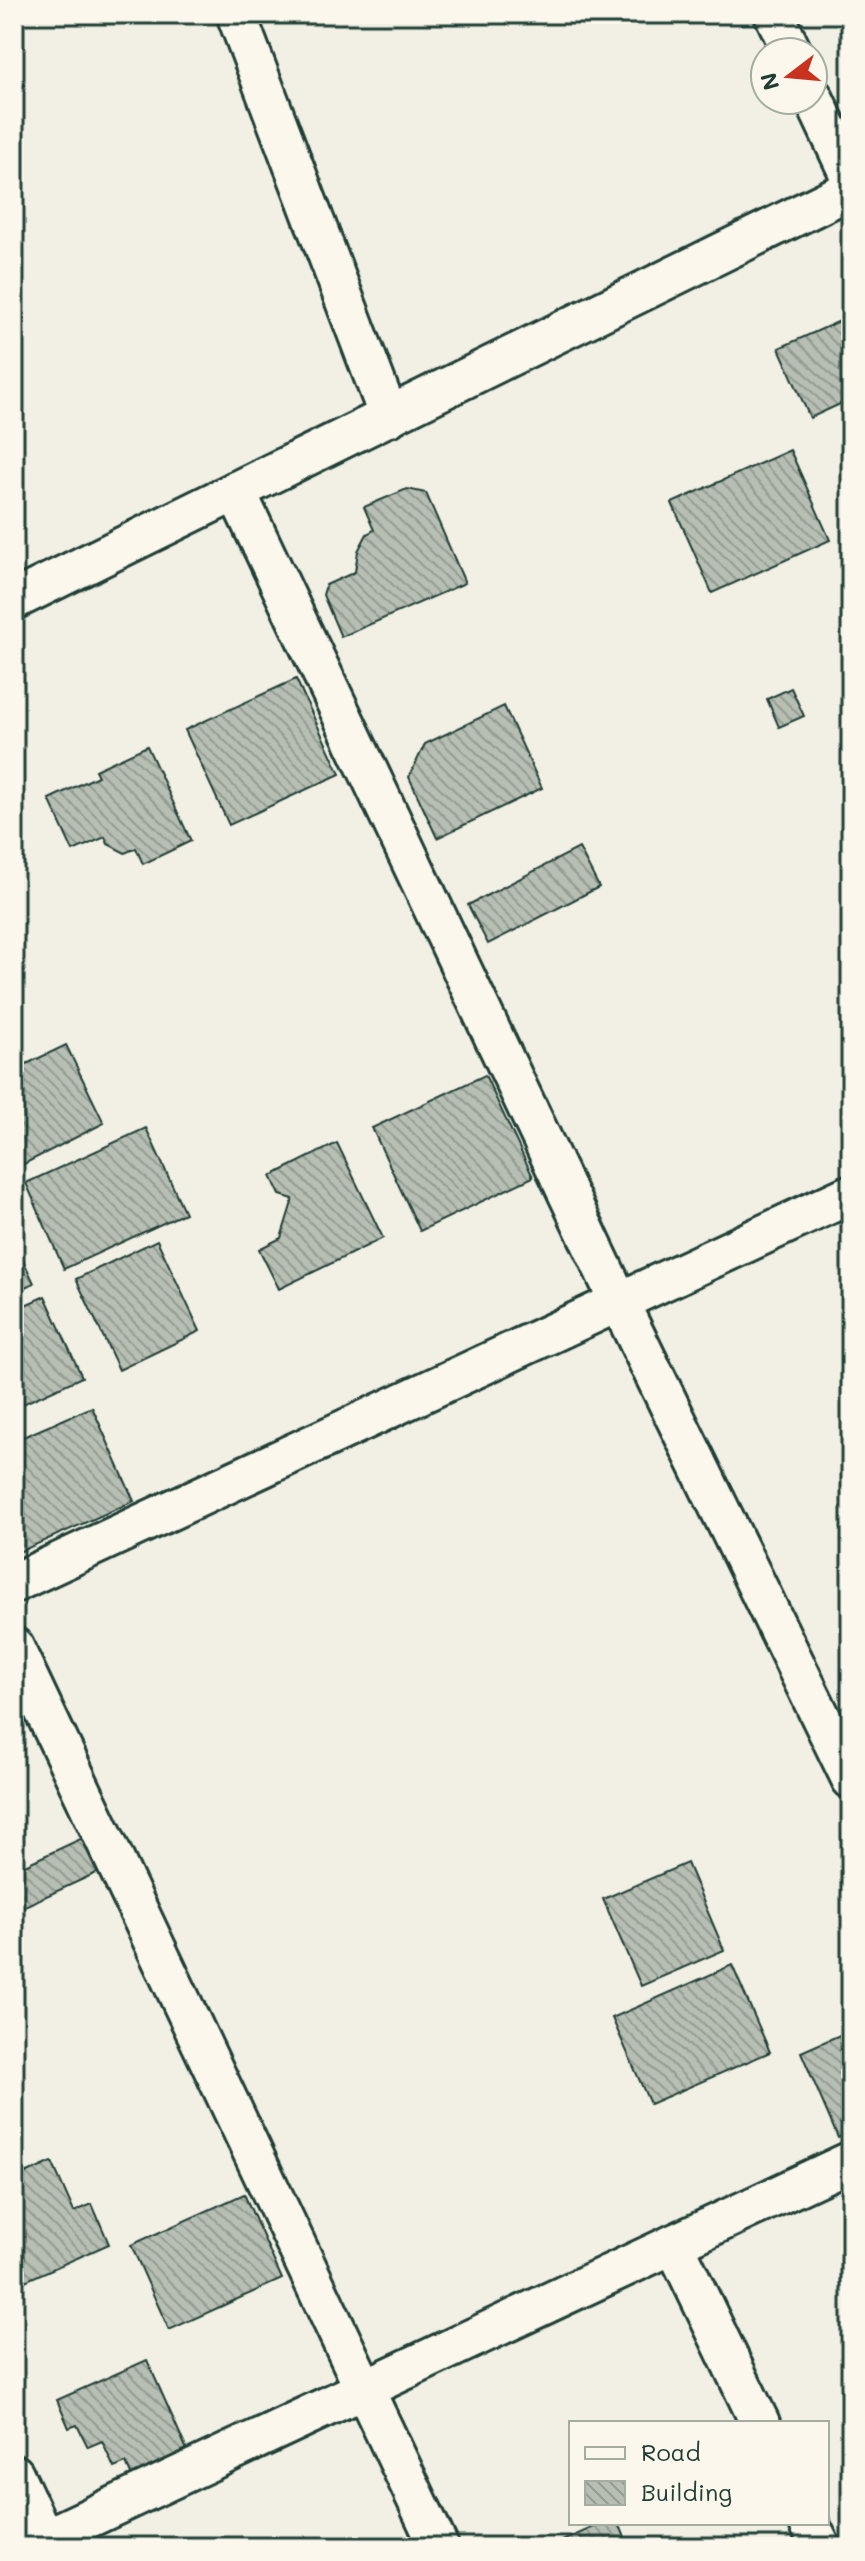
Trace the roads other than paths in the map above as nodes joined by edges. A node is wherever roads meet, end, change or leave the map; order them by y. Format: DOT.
graph roads {
  1 [pos="236,14"];
  2 [pos="774,14"];
  3 [pos="784,36"];
  4 [pos="822,116"];
  5 [pos="851,178"];
  6 [pos="851,189"];
  7 [pos="389,417"];
  8 [pos="236,491"];
  9 [pos="14,600"];
  10 [pos="851,1194"];
  11 [pos="619,1302"];
  12 [pos="14,1583"];
  13 [pos="14,1647"];
  14 [pos="851,1779"];
  15 [pos="851,2161"];
  16 [pos="674,2244"];
  17 [pos="365,2389"];
  18 [pos="759,2421"];
  19 [pos="14,2474"];
  20 [pos="810,2525"];
  21 [pos="40,2544"];
  22 [pos="439,2547"];
  23 [pos="821,2547"];
  1 -- 7 [label="street"];
  2 -- 3 [label="street"];
  4 -- 5 [label="street"];
  6 -- 7 [label="street"];
  7 -- 8 [label="street"];
  8 -- 9 [label="street"];
  8 -- 11 [label="street"];
  10 -- 11 [label="street"];
  11 -- 12 [label="street"];
  11 -- 14 [label="street"];
  13 -- 17 [label="street"];
  15 -- 16 [label="street"];
  16 -- 17 [label="street"];
  16 -- 18 [label="street"];
  17 -- 21 [label="street"];
  17 -- 22 [label="street"];
  19 -- 21 [label="street"];
  20 -- 23 [label="street"];
}
